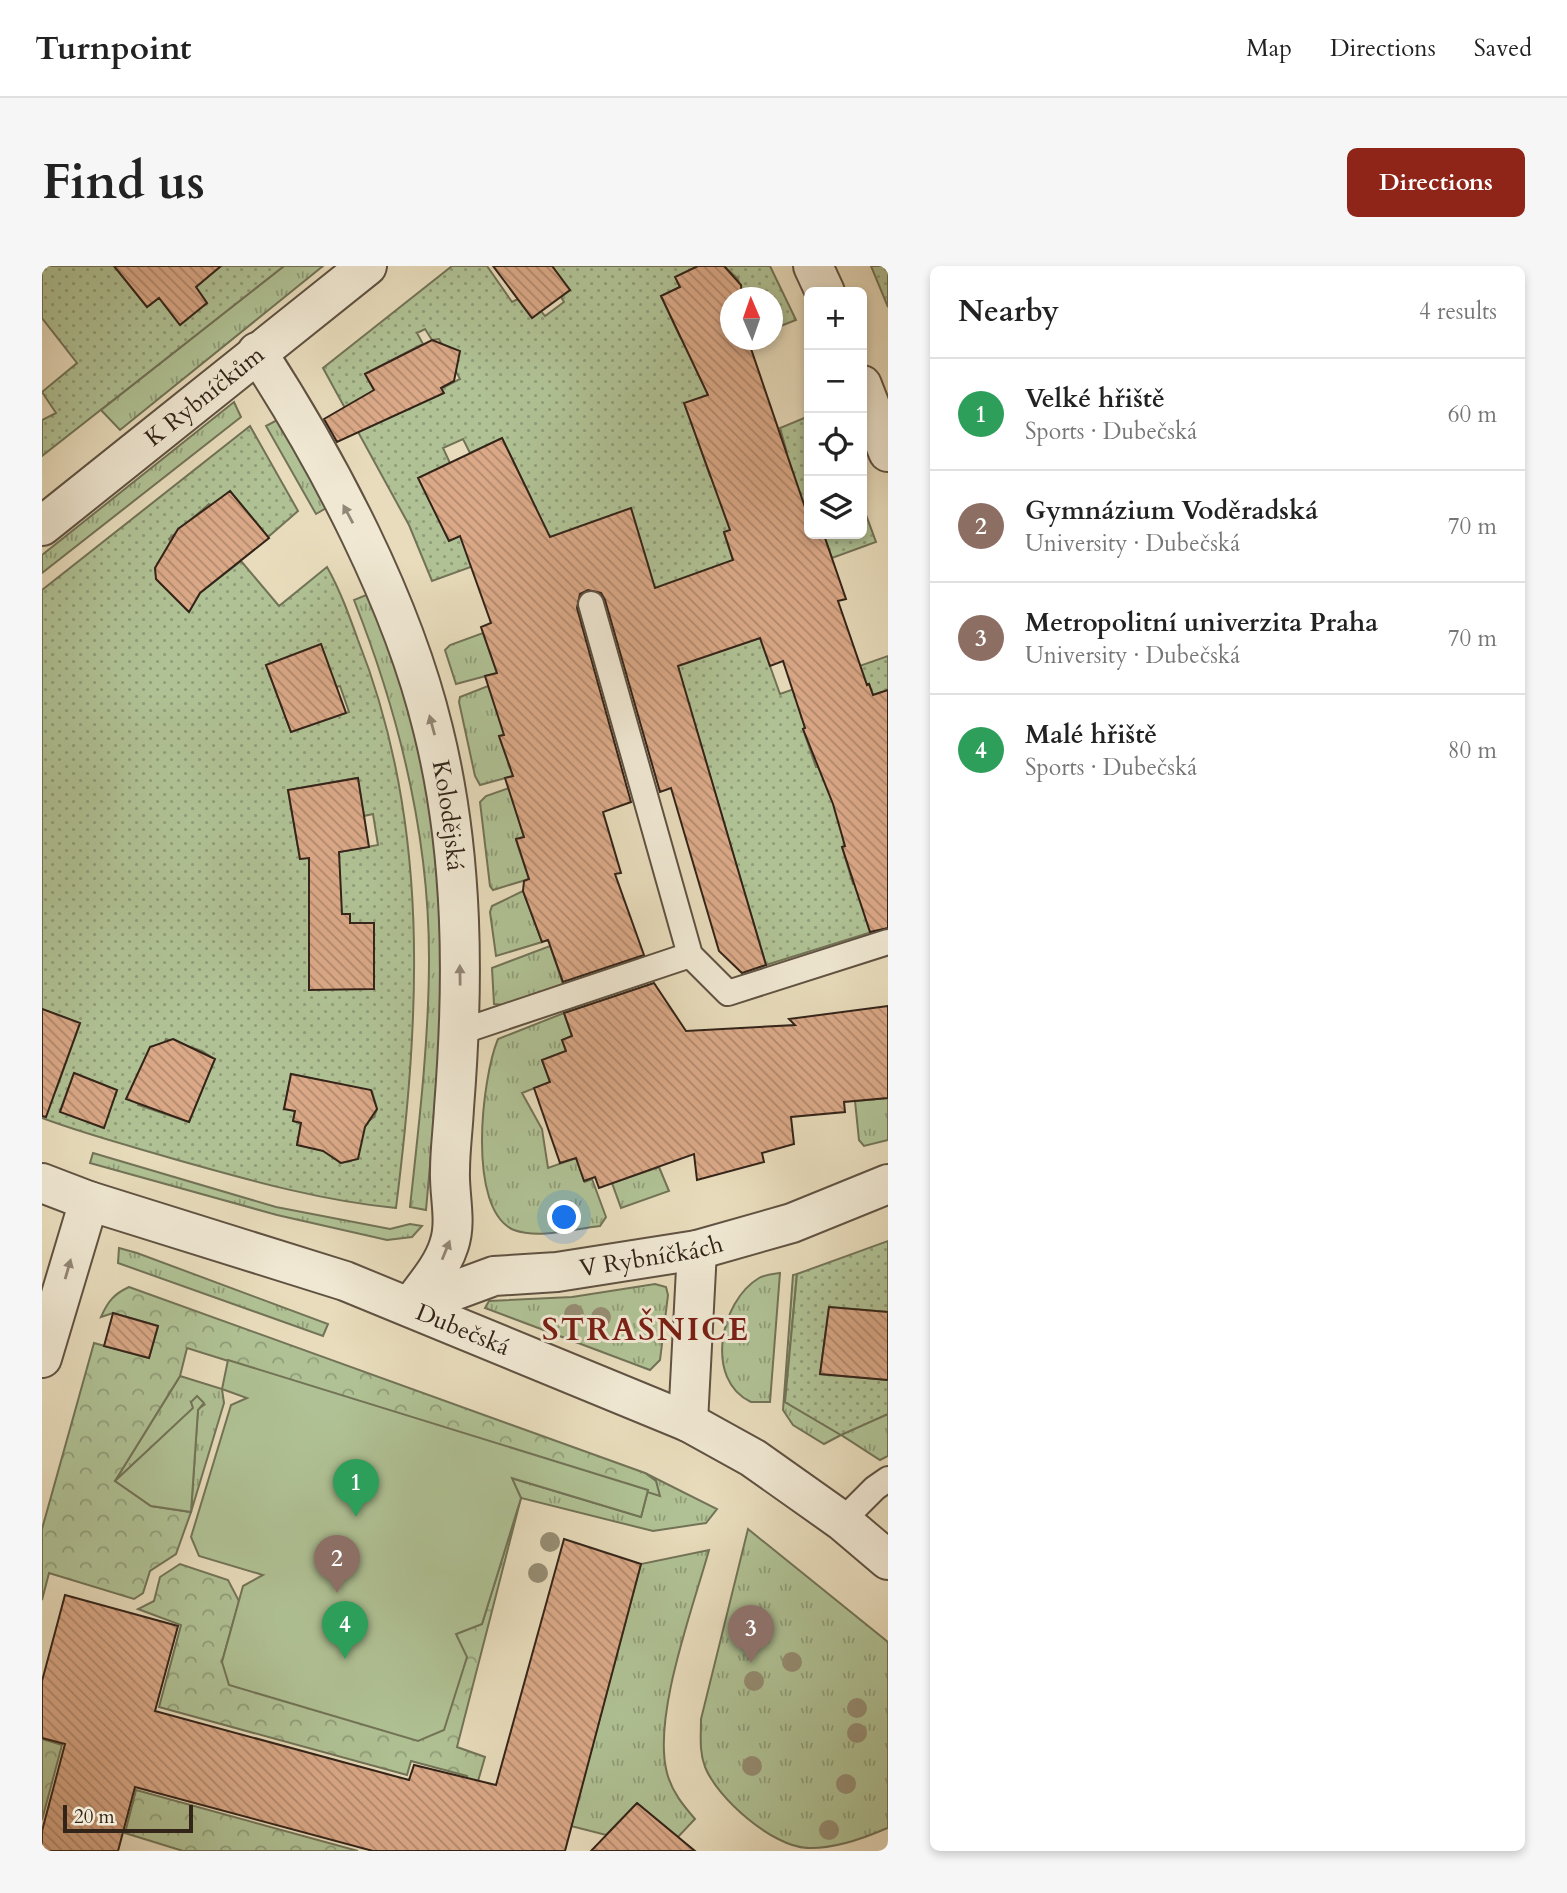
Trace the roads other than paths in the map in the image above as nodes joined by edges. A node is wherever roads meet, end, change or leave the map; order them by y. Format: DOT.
graph roads {
  1 [pos="367,266"];
  2 [pos="813,266"];
  3 [pos="823,287"];
  4 [pos="257,352"];
  5 [pos="867,398"];
  6 [pos="888,452"];
  7 [pos="42,526"];
  8 [pos="591,604"];
  9 [pos="888,942"];
  10 [pos="690,955"];
  11 [pos="460,1032"];
  12 [pos="42,1182"];
  13 [pos="888,1184"];
  14 [pos="89,1201"];
  15 [pos="697,1250"];
  16 [pos="410,1307"];
  17 [pos="42,1358"];
  18 [pos="688,1422"];
  19 [pos="888,1479"];
  20 [pos="842,1521"];
  21 [pos="888,1560"];
  1 -- 4 [label="street, K Rybníčkům"];
  2 -- 3 [label="street"];
  4 -- 7 [label="street, K Rybníčkům"];
  11 -- 4 [label="street, Kolodějská, one-way"];
  5 -- 6 [label="street"];
  8 -- 10 [label="lane"];
  9 -- 10 [label="lane"];
  10 -- 11 [label="lane"];
  16 -- 11 [label="street, Kolodějská, one-way"];
  12 -- 14 [label="street, Dubečská"];
  13 -- 15 [label="street, V Rybníčkách"];
  14 -- 16 [label="street, Dubečská"];
  17 -- 14 [label="street, one-way"];
  15 -- 16 [label="street, V Rybníčkách"];
  15 -- 18 [label="street"];
  16 -- 18 [label="street, Dubečská"];
  18 -- 20 [label="street, Dubečská"];
  19 -- 20 [label="lane"];
  20 -- 21 [label="street, Dubečská"];
}
